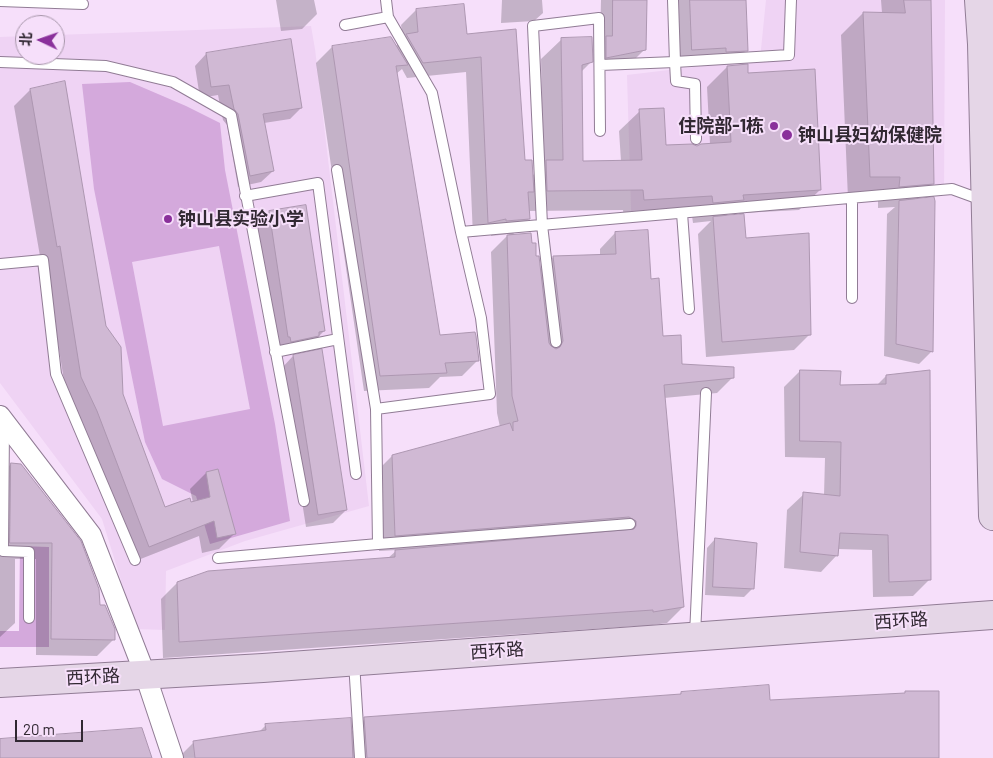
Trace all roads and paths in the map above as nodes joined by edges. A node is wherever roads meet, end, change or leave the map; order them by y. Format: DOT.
graph roads {
  1 [pos="0,0"];
  2 [pos="386,0"];
  3 [pos="673,0"];
  4 [pos="791,0"];
  5 [pos="979,0"];
  6 [pos="83,4"];
  7 [pos="388,17"];
  8 [pos="345,25"];
  9 [pos="0,62"];
  10 [pos="676,62"];
  11 [pos="600,65"];
  12 [pos="600,131"];
  13 [pos="696,139"];
  14 [pos="337,170"];
  15 [pos="245,196"];
  16 [pos="852,198"];
  17 [pos="989,201"];
  18 [pos="682,213"];
  19 [pos="542,225"];
  20 [pos="461,232"];
  21 [pos="0,264"];
  22 [pos="852,298"];
  23 [pos="689,309"];
  24 [pos="338,339"];
  25 [pos="556,342"];
  26 [pos="275,352"];
  27 [pos="706,393"];
  28 [pos="376,409"];
  29 [pos="2,419"];
  30 [pos="356,474"];
  31 [pos="304,501"];
  32 [pos="993,516"];
  33 [pos="630,524"];
  34 [pos="378,544"];
  35 [pos="218,558"];
  36 [pos="135,560"];
  37 [pos="993,615"];
  38 [pos="29,618"];
  39 [pos="695,636"];
  40 [pos="354,661"];
  41 [pos="145,674"];
  42 [pos="0,683"];
  43 [pos="173,758"];
  44 [pos="360,758"];
  1 -- 6 [label="lane"];
  2 -- 7 [label="lane"];
  3 -- 10 [label="lane"];
  4 -- 10 [label="lane"];
  5 -- 17 [label="street"];
  7 -- 8 [label="lane"];
  7 -- 20 [label="lane"];
  9 -- 15 [label="lane"];
  10 -- 11 [label="lane"];
  10 -- 13 [label="lane"];
  11 -- 12 [label="lane"];
  11 -- 19 [label="lane"];
  14 -- 28 [label="lane"];
  15 -- 24 [label="lane"];
  15 -- 26 [label="lane"];
  16 -- 17 [label="lane"];
  16 -- 18 [label="lane"];
  16 -- 22 [label="lane"];
  17 -- 32 [label="street"];
  18 -- 19 [label="lane"];
  18 -- 23 [label="lane"];
  19 -- 20 [label="lane"];
  19 -- 25 [label="lane"];
  20 -- 28 [label="lane"];
  21 -- 36 [label="lane"];
  24 -- 26 [label="lane"];
  24 -- 30 [label="lane"];
  26 -- 31 [label="lane"];
  27 -- 39 [label="lane"];
  28 -- 34 [label="lane"];
  29 -- 38 [label="lane"];
  29 -- 41 [label="street"];
  33 -- 34 [label="lane"];
  34 -- 35 [label="lane"];
  37 -- 39 [label="street, 西环路"];
  39 -- 40 [label="street, 西环路"];
  40 -- 41 [label="street, 西环路"];
  40 -- 44 [label="lane"];
  41 -- 42 [label="street, 西环路"];
  41 -- 43 [label="street"];
}
